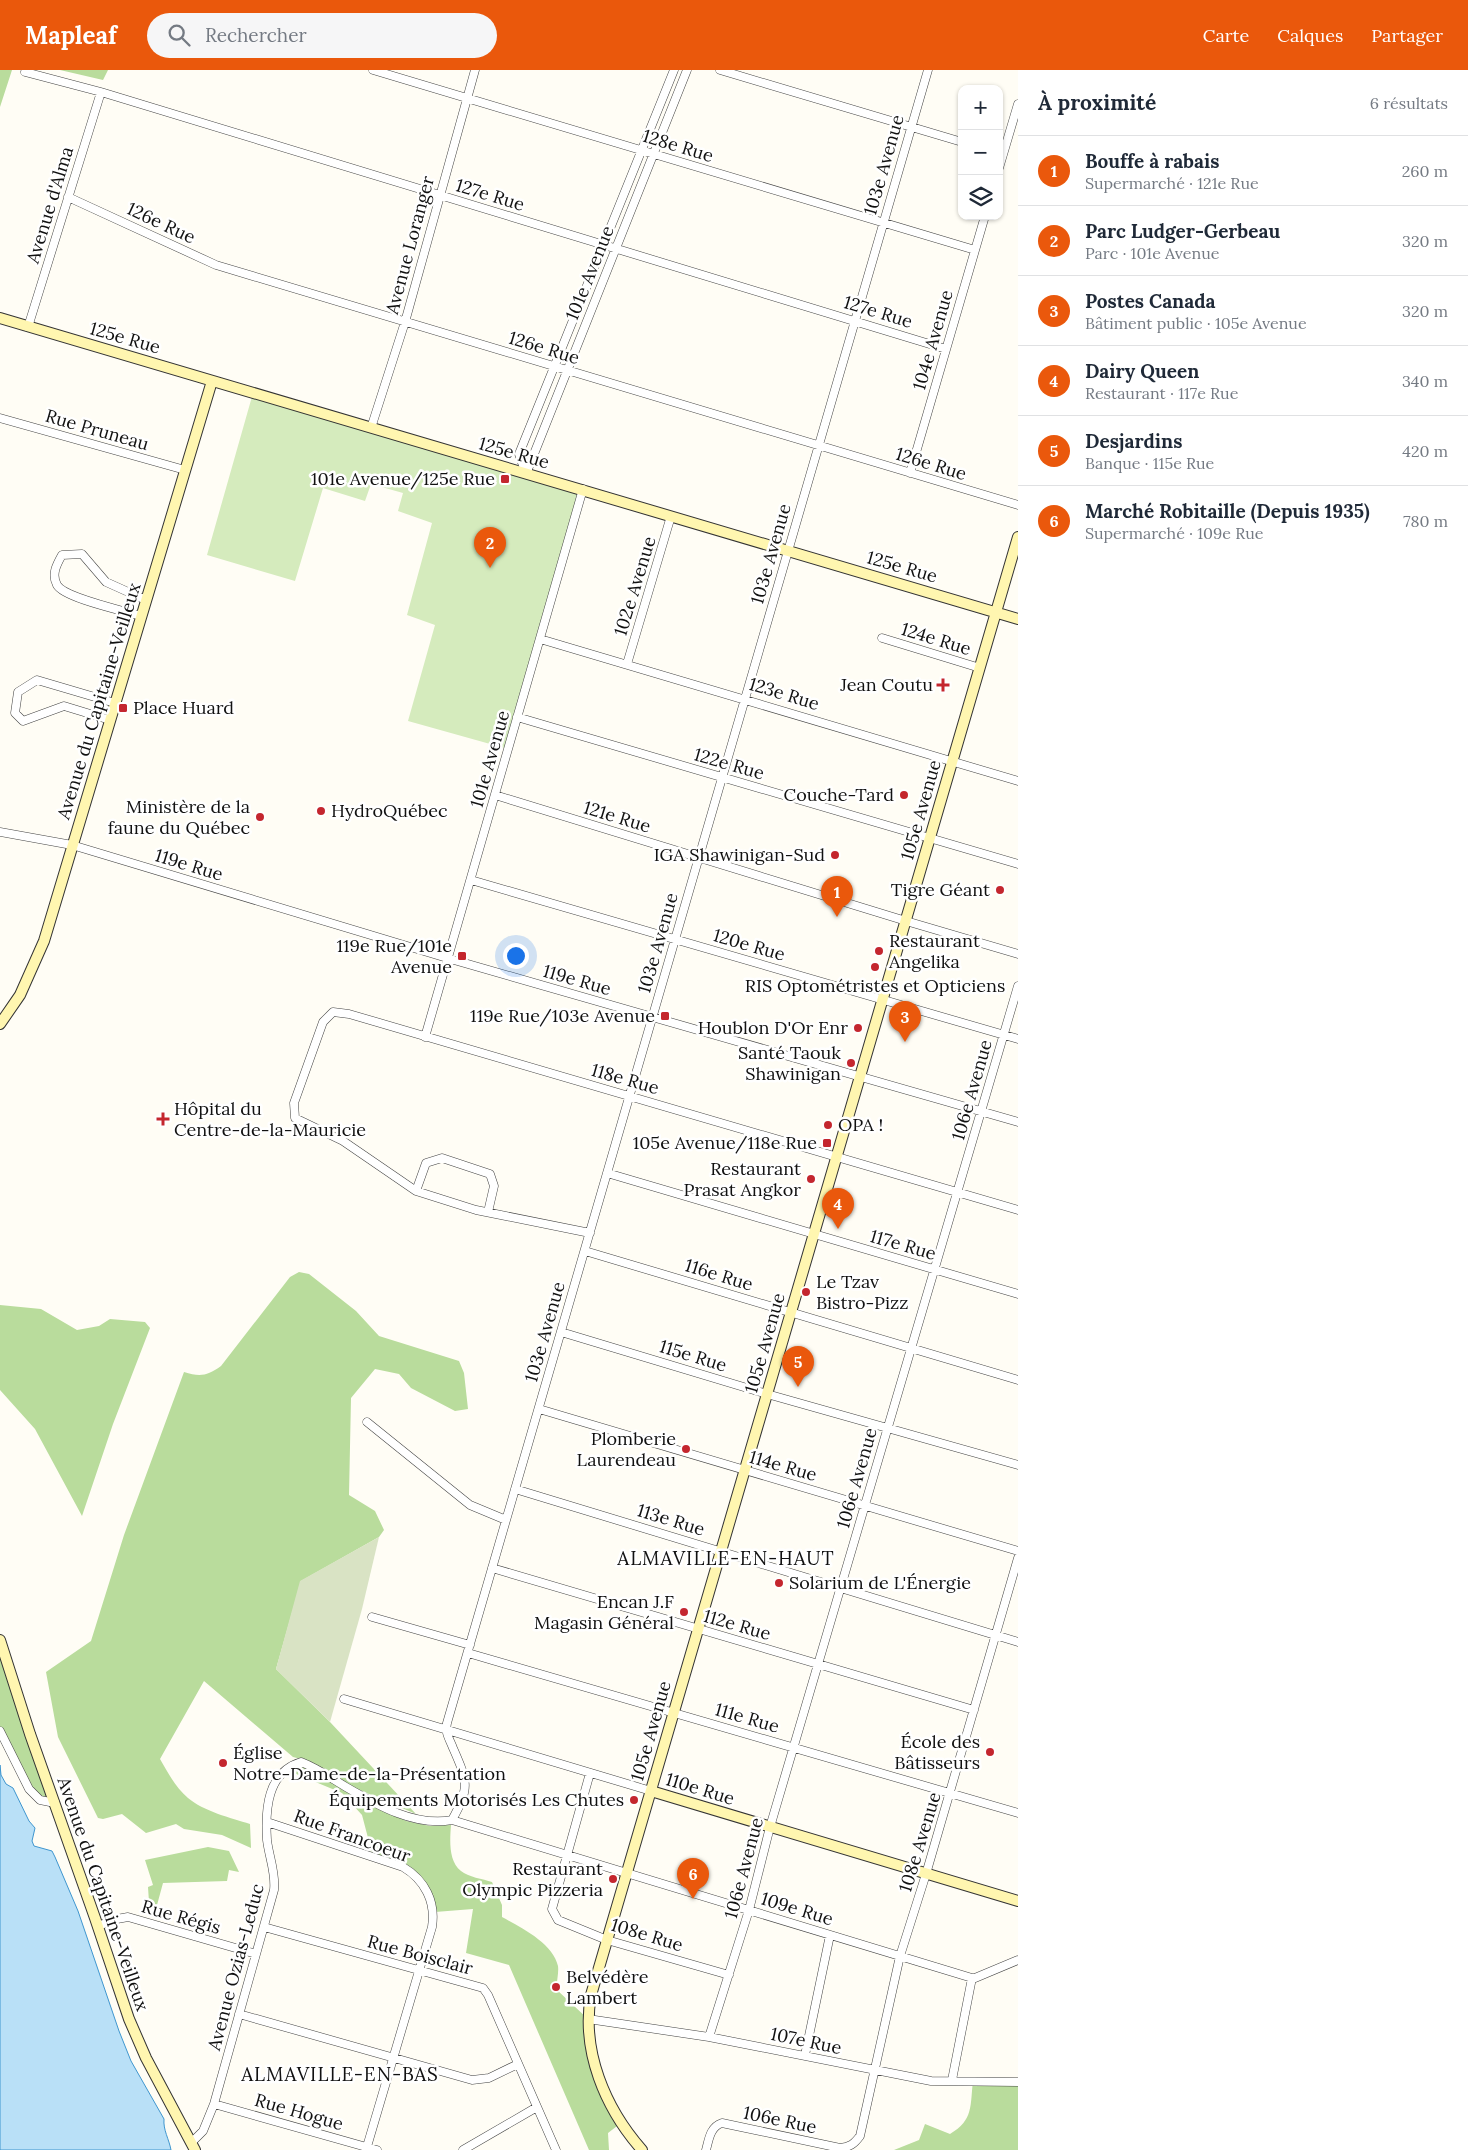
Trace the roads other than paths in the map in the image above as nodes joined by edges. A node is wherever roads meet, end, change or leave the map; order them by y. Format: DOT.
graph roads {
  1 [pos="373,70"];
  2 [pos="474,70"];
  3 [pos="674,70"];
  4 [pos="687,70"];
  5 [pos="720,70"];
  6 [pos="928,70"];
  7 [pos="25,72"];
  8 [pos="101,92"];
  9 [pos="467,98"];
  10 [pos="1018,104"];
  11 [pos="911,127"];
  12 [pos="958,141"];
  13 [pos="1003,148"];
  14 [pos="641,150"];
  15 [pos="653,154"];
  16 [pos="440,195"];
  17 [pos="68,197"];
  18 [pos="984,220"];
  19 [pos="883,223"];
  20 [pos="603,245"];
  21 [pos="616,248"];
  22 [pos="975,250"];
  23 [pos="0,318"];
  24 [pos="855,321"];
  25 [pos="405,322"];
  26 [pos="28,326"];
  27 [pos="946,349"];
  28 [pos="554,366"];
  29 [pos="567,370"];
  30 [pos="212,381"];
  31 [pos="0,418"];
  32 [pos="371,428"];
  33 [pos="818,446"];
  34 [pos="186,470"];
  35 [pos="910,473"];
  36 [pos="526,474"];
  37 [pos="583,489"];
  38 [pos="1018,506"];
  39 [pos="672,516"];
  40 [pos="1018,538"];
  41 [pos="788,551"];
  42 [pos="146,600"];
  43 [pos="996,612"];
  44 [pos="141,616"];
  45 [pos="1018,619"];
  46 [pos="882,638"];
  47 [pos="540,639"];
  48 [pos="627,664"];
  49 [pos="980,668"];
  50 [pos="745,698"];
  51 [pos="115,703"];
  52 [pos="517,717"];
  53 [pos="110,720"];
  54 [pos="952,761"];
  55 [pos="722,777"];
  56 [pos="1018,780"];
  57 [pos="495,795"];
  58 [pos="0,832"];
  59 [pos="930,838"];
  60 [pos="72,845"];
  61 [pos="699,858"];
  62 [pos="1018,864"];
  63 [pos="471,880"];
  64 [pos="906,922"];
  65 [pos="675,939"];
  66 [pos="1018,954"];
  67 [pos="447,958"];
  68 [pos="1018,986"];
  69 [pos="883,999"];
  70 [pos="652,1017"];
  71 [pos="0,1024"];
  72 [pos="1004,1034"];
  73 [pos="425,1036"];
  74 [pos="1018,1039"];
  75 [pos="860,1077"];
  76 [pos="629,1096"];
  77 [pos="981,1112"];
  78 [pos="1018,1122"];
  79 [pos="836,1157"];
  80 [pos="607,1173"];
  81 [pos="416,1191"];
  82 [pos="957,1192"];
  83 [pos="1018,1210"];
  84 [pos="488,1212"];
  85 [pos="590,1233"];
  86 [pos="814,1234"];
  87 [pos="584,1251"];
  88 [pos="934,1270"];
  89 [pos="1018,1294"];
  90 [pos="791,1312"];
  91 [pos="561,1332"];
  92 [pos="911,1348"];
  93 [pos="1018,1380"];
  94 [pos="766,1394"];
  95 [pos="538,1410"];
  96 [pos="367,1422"];
  97 [pos="888,1427"];
  98 [pos="1018,1465"];
  99 [pos="744,1470"];
  100 [pos="515,1489"];
  101 [pos="865,1506"];
  102 [pos="506,1520"];
  103 [pos="720,1551"];
  104 [pos="1018,1551"];
  105 [pos="1018,1558"];
  106 [pos="492,1568"];
  107 [pos="841,1588"];
  108 [pos="372,1617"];
  109 [pos="698,1629"];
  110 [pos="996,1635"];
  111 [pos="0,1640"];
  112 [pos="1018,1642"];
  113 [pos="469,1649"];
  114 [pos="818,1664"];
  115 [pos="344,1699"];
  116 [pos="974,1710"];
  117 [pos="673,1712"];
  118 [pos="446,1730"];
  119 [pos="0,1731"];
  120 [pos="794,1748"];
  121 [pos="590,1772"];
  122 [pos="651,1791"];
  123 [pos="950,1793"];
  124 [pos="55,1802"];
  125 [pos="1018,1813"];
  126 [pos="452,1820"];
  127 [pos="267,1822"];
  128 [pos="770,1827"];
  129 [pos="566,1855"];
  130 [pos="626,1873"];
  131 [pos="926,1874"];
  132 [pos="1018,1901"];
  133 [pos="749,1910"];
  134 [pos="98,1926"];
  135 [pos="264,1927"];
  136 [pos="830,1935"];
  137 [pos="607,1940"];
  138 [pos="256,1954"];
  139 [pos="900,1956"];
  140 [pos="1018,1960"];
  141 [pos="418,1971"];
  142 [pos="729,1975"];
  143 [pos="972,1978"];
  144 [pos="239,2014"];
  145 [pos="588,2019"];
  146 [pos="709,2037"];
  147 [pos="805,2055"];
  148 [pos="394,2058"];
  149 [pos="518,2064"];
  150 [pos="875,2071"];
  151 [pos="952,2080"];
  152 [pos="1018,2082"];
  153 [pos="214,2104"];
  154 [pos="537,2107"];
  155 [pos="860,2136"];
  156 [pos="194,2146"];
  157 [pos="366,2148"];
  158 [pos="377,2150"];
  159 [pos="463,2150"];
  160 [pos="556,2150"];
  161 [pos="642,2150"];
  162 [pos="706,2150"];
  1 -- 9 [label="street, 128e Rue"];
  2 -- 9 [label="street, Avenue Loranger"];
  3 -- 14 [label="street, 101e Avenue"];
  4 -- 15 [label="street, 101e Avenue"];
  5 -- 11 [label="street"];
  6 -- 11 [label="street, 103e Avenue"];
  7 -- 8 [label="street, 127e Rue"];
  8 -- 16 [label="street, 127e Rue"];
  8 -- 17 [label="street, Avenue d'Alma"];
  9 -- 14 [label="street, 128e Rue"];
  9 -- 16 [label="street, Avenue Loranger"];
  10 -- 13 [label="street"];
  11 -- 12 [label="street"];
  11 -- 19 [label="street, 103e Avenue"];
  14 -- 15 [label="street, 128e Rue"];
  14 -- 20 [label="street, 101e Avenue"];
  15 -- 19 [label="street, 128e Rue"];
  15 -- 21 [label="street, 101e Avenue"];
  16 -- 20 [label="street, 127e Rue"];
  16 -- 25 [label="street, Avenue Loranger"];
  17 -- 25 [label="street, 126e Rue"];
  17 -- 26 [label="street, Avenue d'Alma"];
  18 -- 22 [label="street, 104e Avenue"];
  19 -- 22 [label="street, 128e Rue"];
  19 -- 24 [label="street, 103e Avenue"];
  20 -- 21 [label="street, 127e Rue"];
  20 -- 28 [label="street, 101e Avenue"];
  21 -- 24 [label="street, 127e Rue"];
  21 -- 29 [label="street, 101e Avenue"];
  22 -- 27 [label="street, 104e Avenue"];
  23 -- 26 [label="street, 125e Rue"];
  24 -- 27 [label="street, 127e Rue"];
  24 -- 33 [label="street, 103e Avenue"];
  25 -- 28 [label="street, 126e Rue"];
  25 -- 32 [label="street, Avenue Loranger"];
  26 -- 30 [label="street, 125e Rue"];
  27 -- 35 [label="street, 104e Avenue"];
  28 -- 29 [label="street, 126e Rue"];
  28 -- 36 [label="street, 101e Avenue"];
  29 -- 33 [label="street, 126e Rue"];
  29 -- 36 [label="street, 101e Avenue"];
  30 -- 32 [label="street, 125e Rue"];
  30 -- 34 [label="street, Avenue du Capitaine-Veilleux"];
  31 -- 34 [label="street, Rue Pruneau"];
  32 -- 36 [label="street, 125e Rue"];
  33 -- 35 [label="street, 126e Rue"];
  33 -- 41 [label="street, 103e Avenue"];
  34 -- 42 [label="street, Avenue du Capitaine-Veilleux"];
  35 -- 38 [label="street, 126e Rue"];
  36 -- 37 [label="street, 125e Rue"];
  37 -- 39 [label="street, 125e Rue"];
  37 -- 47 [label="street, 101e Avenue"];
  39 -- 41 [label="street, 125e Rue"];
  39 -- 48 [label="street, 102e Avenue"];
  40 -- 43 [label="street, 105e Avenue"];
  41 -- 43 [label="street, 125e Rue"];
  41 -- 50 [label="street, 103e Avenue"];
  42 -- 44 [label="street, Avenue du Capitaine-Veilleux"];
  42 -- 44 [label="street"];
  43 -- 45 [label="street, 125e Rue"];
  43 -- 49 [label="street, 105e Avenue"];
  44 -- 51 [label="street, Avenue du Capitaine-Veilleux"];
  46 -- 49 [label="street, 124e Rue"];
  47 -- 48 [label="street, 123e Rue"];
  47 -- 52 [label="street, 101e Avenue"];
  48 -- 50 [label="street, 123e Rue"];
  49 -- 54 [label="street, 105e Avenue"];
  50 -- 54 [label="street, 123e Rue"];
  50 -- 55 [label="street, 103e Avenue"];
  51 -- 53 [label="street, Avenue du Capitaine-Veilleux"];
  51 -- 53 [label="street"];
  52 -- 55 [label="street, 122e Rue"];
  52 -- 57 [label="street, 101e Avenue"];
  53 -- 60 [label="street, Avenue du Capitaine-Veilleux"];
  54 -- 56 [label="street, 123e Rue"];
  54 -- 59 [label="street, 105e Avenue"];
  55 -- 59 [label="street, 122e Rue"];
  55 -- 61 [label="street, 103e Avenue"];
  57 -- 61 [label="street, 121e Rue"];
  57 -- 63 [label="street, 101e Avenue"];
  58 -- 60 [label="street, 119e Rue"];
  59 -- 62 [label="street, 122e Rue"];
  59 -- 64 [label="street, 105e Avenue"];
  60 -- 67 [label="street, 119e Rue"];
  60 -- 71 [label="street, Avenue du Capitaine-Veilleux"];
  61 -- 64 [label="street, 121e Rue"];
  61 -- 65 [label="street, 103e Avenue"];
  63 -- 65 [label="street, 120e Rue"];
  63 -- 67 [label="street, 101e Avenue"];
  64 -- 66 [label="street, 121e Rue"];
  64 -- 69 [label="street, 105e Avenue"];
  65 -- 69 [label="street, 120e Rue"];
  65 -- 70 [label="street, 103e Avenue"];
  67 -- 70 [label="street, 119e Rue"];
  67 -- 73 [label="street, 101e Avenue"];
  68 -- 72 [label="street, 106e Avenue"];
  69 -- 72 [label="street, 120e Rue"];
  69 -- 75 [label="street, 105e Avenue"];
  70 -- 75 [label="street, 119e Rue"];
  70 -- 76 [label="street, 103e Avenue"];
  72 -- 74 [label="street, 120e Rue"];
  72 -- 77 [label="street, 106e Avenue"];
  73 -- 76 [label="street, 118e Rue"];
  73 -- 81 [label="street, 118e Rue"];
  75 -- 77 [label="street, 119e Rue"];
  75 -- 79 [label="street, 105e Avenue"];
  76 -- 79 [label="street, 118e Rue"];
  76 -- 80 [label="street, 103e Avenue"];
  77 -- 78 [label="street, 119e Rue"];
  77 -- 82 [label="street, 106e Avenue"];
  79 -- 82 [label="street, 118e Rue"];
  79 -- 86 [label="street, 105e Avenue"];
  80 -- 85 [label="street, 103e Avenue"];
  80 -- 86 [label="street, 117e Rue"];
  81 -- 84 [label="street"];
  81 -- 84 [label="street"];
  82 -- 83 [label="street, 118e Rue"];
  82 -- 88 [label="street, 106e Avenue"];
  84 -- 85 [label="street"];
  85 -- 87 [label="street, 103e Avenue"];
  86 -- 88 [label="street, 117e Rue"];
  86 -- 90 [label="street, 105e Avenue"];
  87 -- 90 [label="street, 116e Rue"];
  87 -- 91 [label="street, 103e Avenue"];
  88 -- 89 [label="street, 117e Rue"];
  88 -- 92 [label="street, 106e Avenue"];
  90 -- 92 [label="street, 116e Rue"];
  90 -- 94 [label="street, 105e Avenue"];
  91 -- 94 [label="street, 115e Rue"];
  91 -- 95 [label="street, 103e Avenue"];
  92 -- 93 [label="street, 116e Rue"];
  92 -- 97 [label="street, 106e Avenue"];
  94 -- 97 [label="street, 115e Rue"];
  94 -- 99 [label="street, 105e Avenue"];
  95 -- 99 [label="street, 114e Rue"];
  95 -- 100 [label="street, 103e Avenue"];
  96 -- 102 [label="street"];
  97 -- 98 [label="street, 115e Rue"];
  97 -- 101 [label="street, 106e Avenue"];
  99 -- 101 [label="street, 114e Rue"];
  99 -- 103 [label="street, 105e Avenue"];
  100 -- 102 [label="street, 103e Avenue"];
  100 -- 103 [label="street, 113e Rue"];
  101 -- 104 [label="street, 114e Rue"];
  101 -- 107 [label="street, 106e Avenue"];
  102 -- 106 [label="street, 103e Avenue"];
  103 -- 107 [label="street, 113e Rue"];
  103 -- 109 [label="street, 105e Avenue"];
  105 -- 110 [label="street, 108e Avenue"];
  106 -- 109 [label="street, 112e Rue"];
  106 -- 113 [label="street, 103e Avenue"];
  107 -- 110 [label="street, 113e Rue"];
  107 -- 114 [label="street, 106e Avenue"];
  108 -- 113 [label="street, 111e Rue"];
  109 -- 114 [label="street, 112e Rue"];
  109 -- 117 [label="street, 105e Avenue"];
  110 -- 112 [label="street, 113e Rue"];
  110 -- 116 [label="street, 108e Avenue"];
  111 -- 124 [label="street, Avenue du Capitaine-Veilleux"];
  113 -- 117 [label="street, 111e Rue"];
  113 -- 118 [label="street, 103e Avenue"];
  114 -- 116 [label="street, 112e Rue"];
  114 -- 120 [label="street, 106e Avenue"];
  115 -- 118 [label="street, 110e Rue"];
  116 -- 123 [label="street, 108e Avenue"];
  117 -- 120 [label="street, 111e Rue"];
  117 -- 122 [label="street, 105e Avenue"];
  118 -- 121 [label="street, 110e Rue"];
  118 -- 126 [label="street"];
  119 -- 124 [label="street"];
  120 -- 123 [label="street, 111e Rue"];
  120 -- 128 [label="street, 106e Avenue"];
  121 -- 122 [label="street, 110e Rue"];
  121 -- 129 [label="street"];
  122 -- 128 [label="street, 110e Rue"];
  122 -- 130 [label="street, 105e Avenue"];
  123 -- 125 [label="street, 111e Rue"];
  123 -- 131 [label="street, 108e Avenue"];
  124 -- 134 [label="street, Avenue du Capitaine-Veilleux"];
  126 -- 127 [label="street, Avenue Ozias-Leduc"];
  126 -- 129 [label="street, 109e Rue"];
  127 -- 135 [label="street, Avenue Ozias-Leduc"];
  127 -- 141 [label="street, Rue Francoeur"];
  128 -- 131 [label="street, 110e Rue"];
  128 -- 133 [label="street, 106e Avenue"];
  129 -- 130 [label="street, 109e Rue"];
  129 -- 137 [label="street, 108e Rue"];
  130 -- 133 [label="street, 109e Rue"];
  130 -- 137 [label="street, 105e Avenue"];
  131 -- 132 [label="street, 110e Rue"];
  131 -- 139 [label="street, 108e Avenue"];
  133 -- 136 [label="street, 109e Rue"];
  133 -- 142 [label="street, 106e Avenue"];
  134 -- 138 [label="street, Rue Régis"];
  134 -- 156 [label="street, Avenue du Capitaine-Veilleux"];
  135 -- 138 [label="street, Avenue Ozias-Leduc"];
  135 -- 141 [label="street, Rue Boisclair"];
  136 -- 139 [label="street, 109e Rue"];
  136 -- 147 [label="street"];
  137 -- 142 [label="street, 108e Rue"];
  137 -- 145 [label="street, 105e Avenue"];
  138 -- 144 [label="street, Avenue Ozias-Leduc"];
  139 -- 143 [label="street, 109e Rue"];
  139 -- 150 [label="street, 108e Avenue"];
  140 -- 143 [label="street"];
  141 -- 148 [label="street"];
  141 -- 149 [label="street, Rue Boisclair"];
  142 -- 146 [label="street, 106e Avenue"];
  143 -- 151 [label="street"];
  144 -- 148 [label="street"];
  144 -- 153 [label="street, Avenue Ozias-Leduc"];
  145 -- 146 [label="street, 107e Rue"];
  145 -- 161 [label="street, 105e Avenue"];
  146 -- 147 [label="street, 107e Rue"];
  147 -- 150 [label="street, 107e Rue"];
  148 -- 149 [label="street"];
  148 -- 157 [label="street"];
  149 -- 154 [label="street, Rue Boisclair"];
  150 -- 151 [label="street, 107e Rue"];
  150 -- 155 [label="street, 108e Avenue"];
  151 -- 152 [label="street, 107e Rue"];
  153 -- 156 [label="street, Avenue Ozias-Leduc"];
  153 -- 157 [label="street, Rue Hogue"];
  154 -- 159 [label="street"];
  154 -- 160 [label="street, Rue Boisclair"];
  155 -- 162 [label="street, 106e Rue"];
  157 -- 158 [label="street, Rue Hogue"];
}
